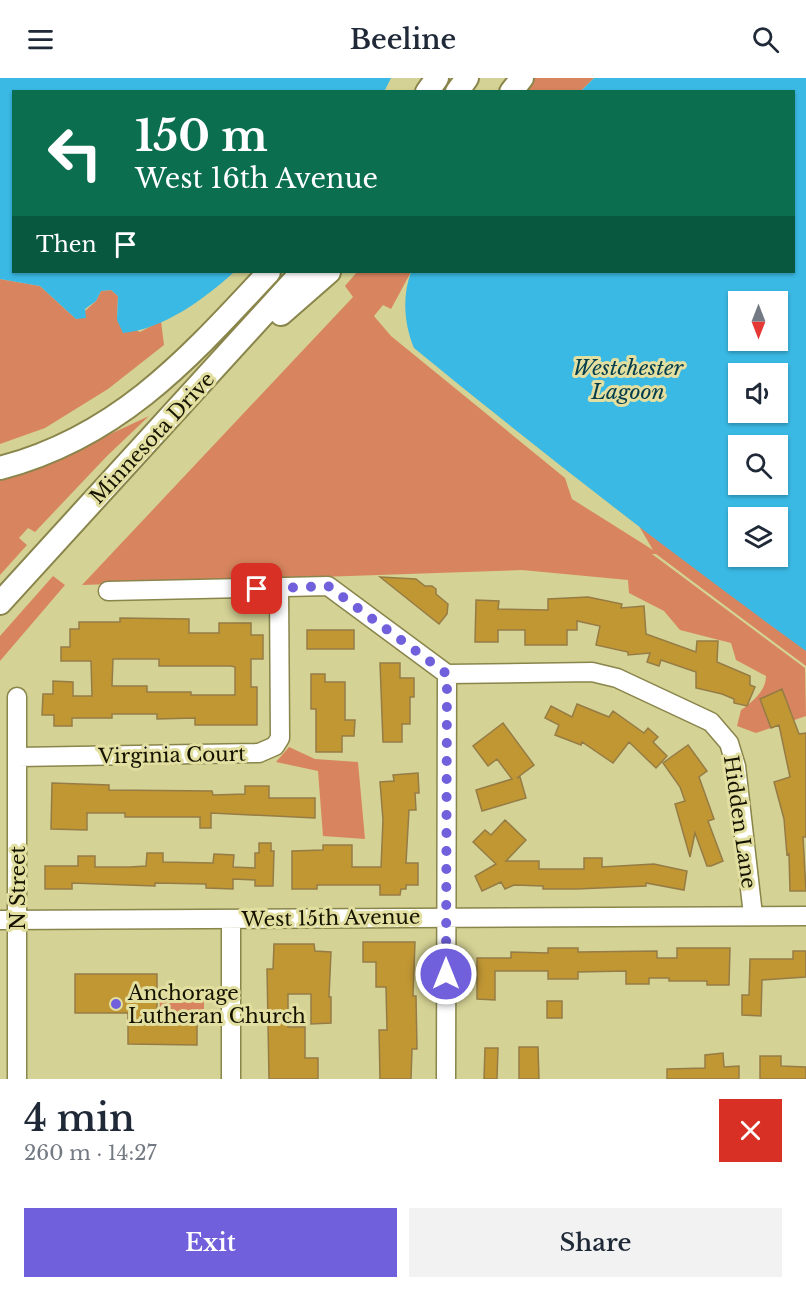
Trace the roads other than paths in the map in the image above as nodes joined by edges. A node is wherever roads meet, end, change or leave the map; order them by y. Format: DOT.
graph roads {
  1 [pos="522,78"];
  2 [pos="513,90"];
  3 [pos="268,273"];
  4 [pos="301,273"];
  5 [pos="328,273"];
  6 [pos="199,387"];
  7 [pos="0,468"];
  8 [pos="279,589"];
  9 [pos="108,591"];
  10 [pos="0,603"];
  11 [pos="447,674"];
  12 [pos="17,698"];
  13 [pos="18,757"];
  14 [pos="753,915"];
  15 [pos="806,916"];
  16 [pos="446,917"];
  17 [pos="231,919"];
  18 [pos="9,920"];
  19 [pos="17,1079"];
  20 [pos="231,1079"];
  21 [pos="446,1079"];
  1 -- 2 [label="main road"];
  3 -- 7 [label="main road, Minnesota Drive"];
  4 -- 6 [label="main road, Minnesota Drive"];
  5 -- 6 [label="main road"];
  6 -- 10 [label="main road, Minnesota Drive"];
  8 -- 9 [label="street"];
  8 -- 11 [label="street"];
  8 -- 13 [label="street, Virginia Court"];
  11 -- 14 [label="street, Hidden Lane"];
  11 -- 16 [label="street"];
  12 -- 13 [label="street, N Street"];
  13 -- 18 [label="street, N Street"];
  14 -- 15 [label="street, West 15th Avenue"];
  14 -- 16 [label="street, West 15th Avenue"];
  16 -- 17 [label="street, West 15th Avenue"];
  16 -- 21 [label="street"];
  17 -- 18 [label="street, West 15th Avenue"];
  17 -- 20 [label="street"];
  18 -- 19 [label="street, N Street"];
}
